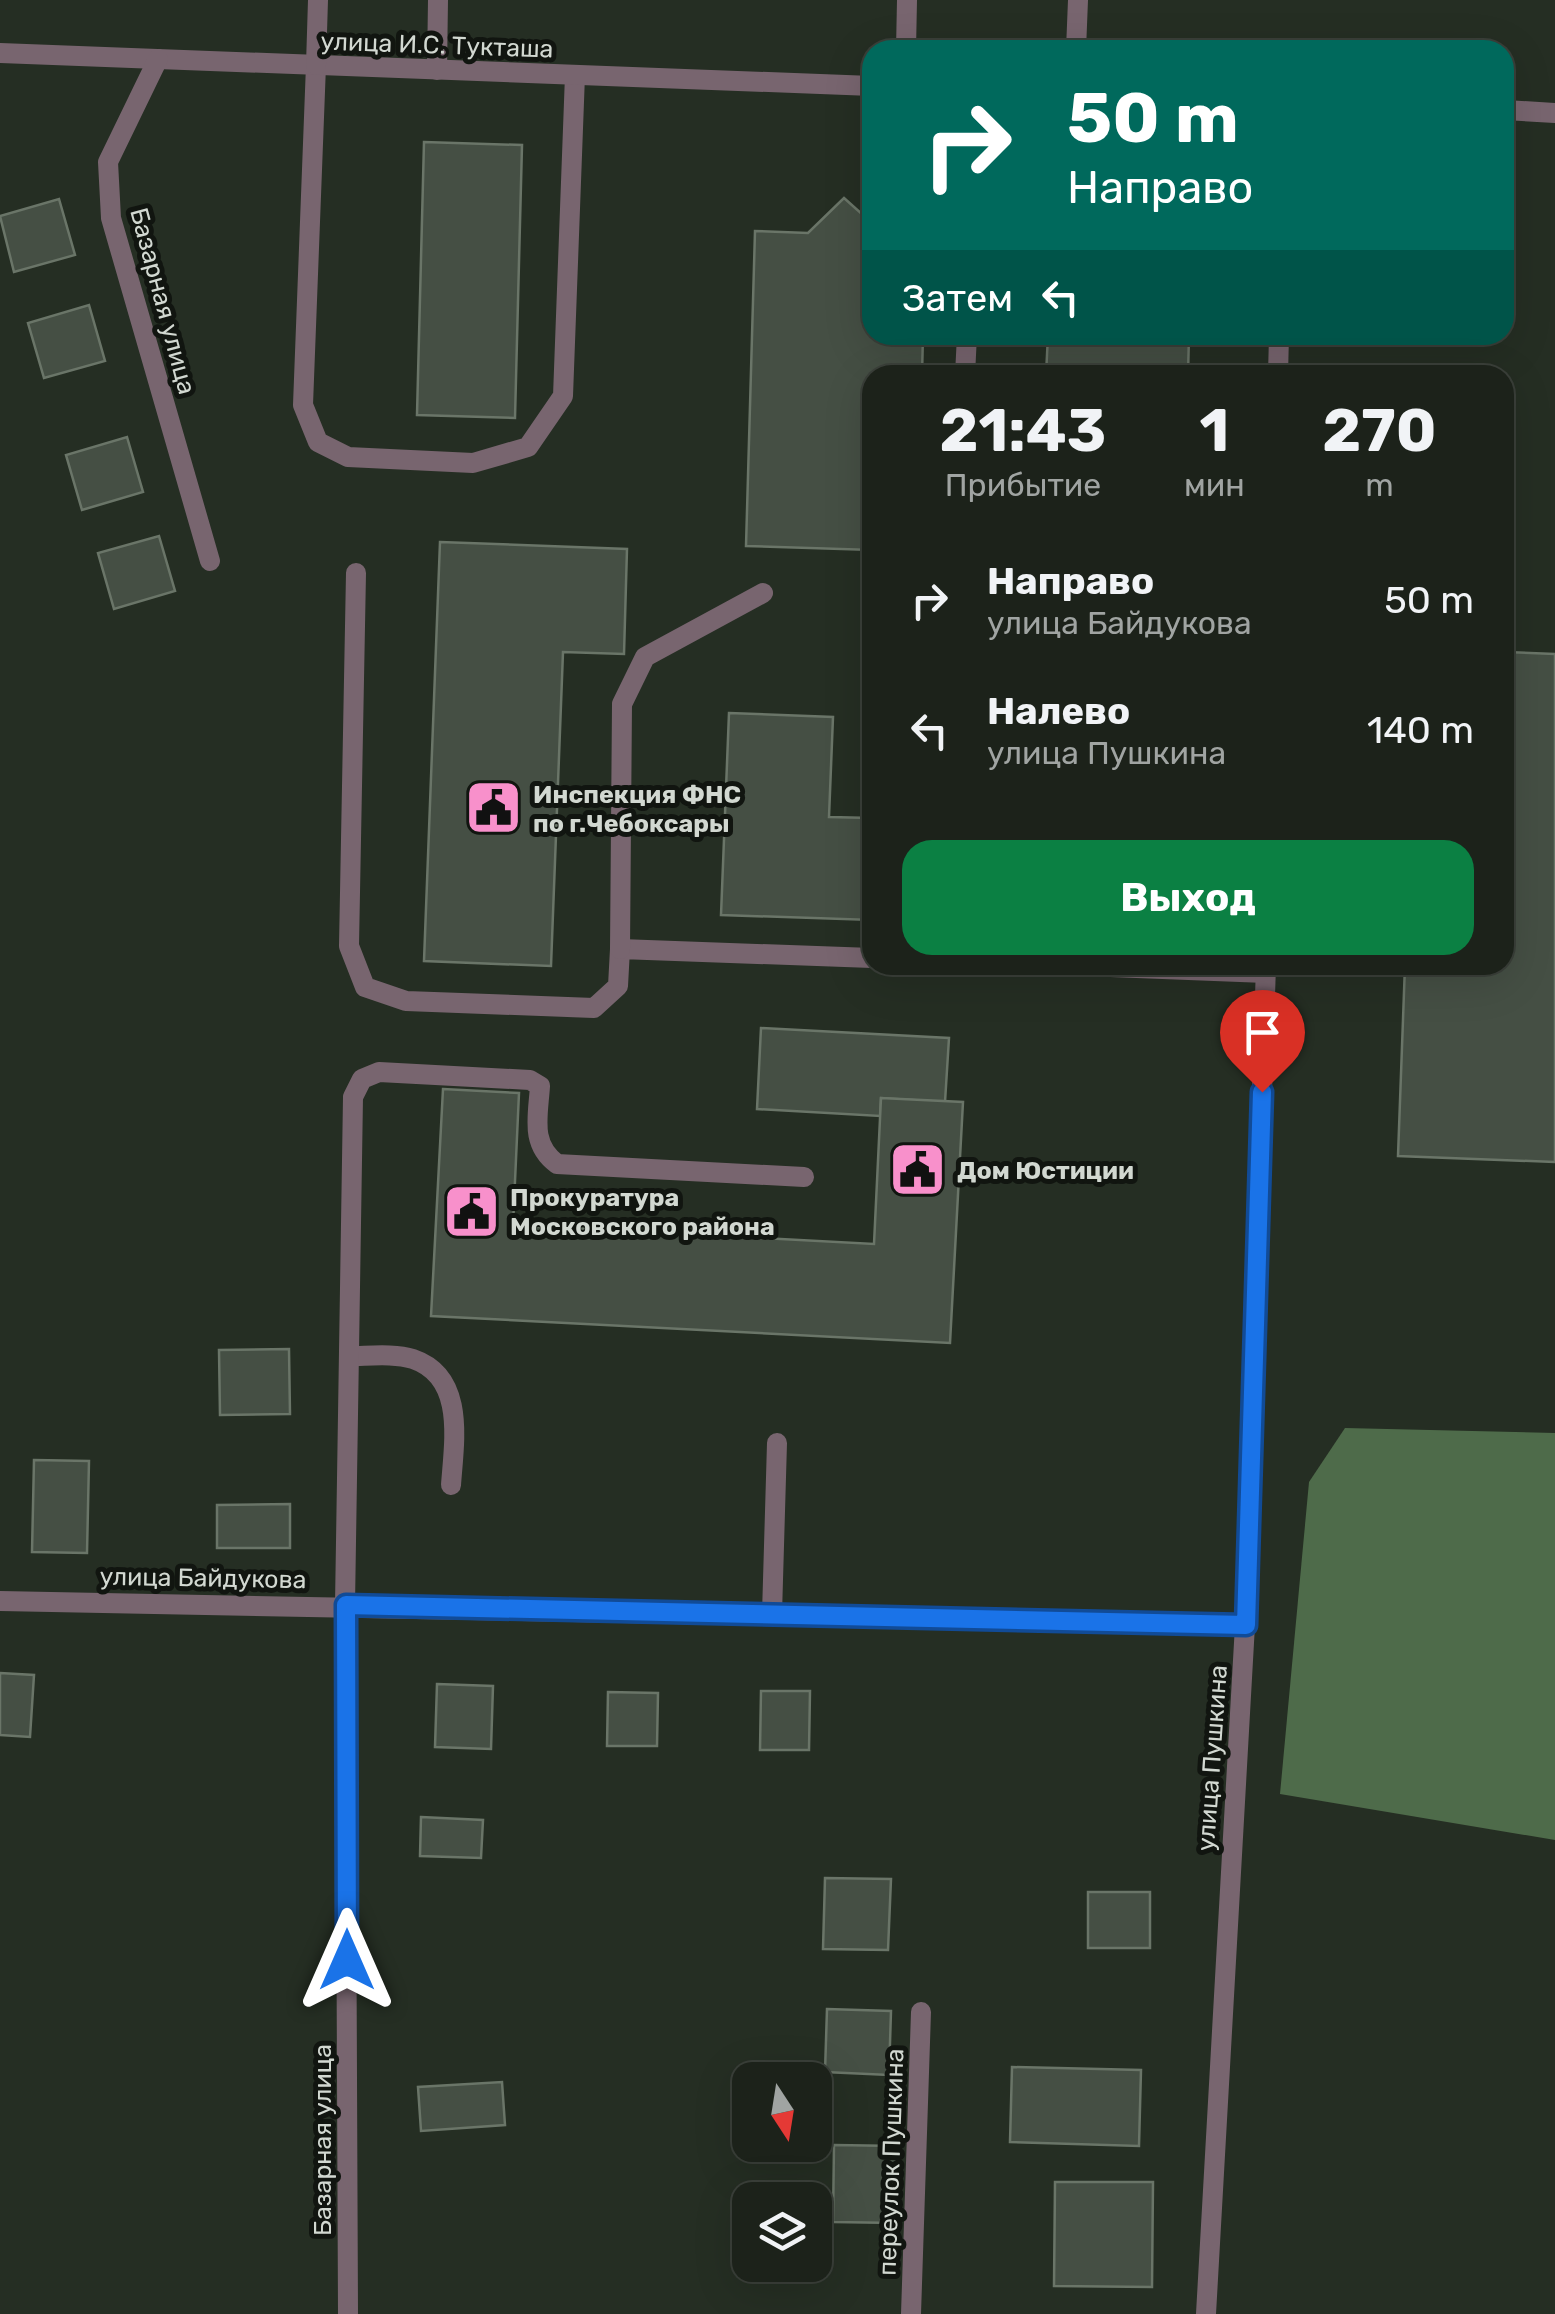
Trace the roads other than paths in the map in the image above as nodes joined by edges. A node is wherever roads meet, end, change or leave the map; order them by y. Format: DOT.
graph roads {
  1 [pos="318,0"];
  2 [pos="438,0"];
  3 [pos="907,0"];
  4 [pos="1078,0"];
  5 [pos="906,40"];
  6 [pos="1076,40"];
  7 [pos="0,53"];
  8 [pos="158,59"];
  9 [pos="316,65"];
  10 [pos="436,70"];
  11 [pos="575,75"];
  12 [pos="862,86"];
  13 [pos="1514,110"];
  14 [pos="1555,112"];
  15 [pos="210,561"];
  16 [pos="356,574"];
  17 [pos="763,594"];
  18 [pos="620,949"];
  19 [pos="862,958"];
  20 [pos="1266,975"];
  21 [pos="804,1176"];
  22 [pos="349,1356"];
  23 [pos="777,1443"];
  24 [pos="451,1485"];
  25 [pos="0,1602"];
  26 [pos="346,1605"];
  27 [pos="772,1614"];
  28 [pos="1246,1625"];
  29 [pos="921,2012"];
  30 [pos="348,2314"];
  31 [pos="911,2314"];
  32 [pos="1206,2314"];
  1 -- 9 [label="street"];
  2 -- 10 [label="street"];
  3 -- 5 [label="street"];
  4 -- 6 [label="street"];
  7 -- 8 [label="street, улица И.С. Тукташа"];
  8 -- 9 [label="street, улица И.С. Тукташа"];
  8 -- 15 [label="street, Базарная улица"];
  9 -- 10 [label="street, улица И.С. Тукташа"];
  9 -- 11 [label="street"];
  10 -- 11 [label="street, улица И.С. Тукташа"];
  11 -- 12 [label="street, улица И.С. Тукташа"];
  13 -- 14 [label="street"];
  16 -- 18 [label="street"];
  17 -- 18 [label="street"];
  18 -- 19 [label="street"];
  20 -- 28 [label="street, улица Пушкина"];
  21 -- 22 [label="street, Базарная улица"];
  22 -- 24 [label="street"];
  22 -- 26 [label="street, Базарная улица"];
  23 -- 27 [label="street"];
  25 -- 26 [label="street, улица Байдукова"];
  26 -- 27 [label="street, улица Байдукова"];
  26 -- 30 [label="street, Базарная улица"];
  27 -- 28 [label="street, улица Байдукова"];
  28 -- 32 [label="street, улица Пушкина"];
  29 -- 31 [label="street, переулок Пушкина"];
}
